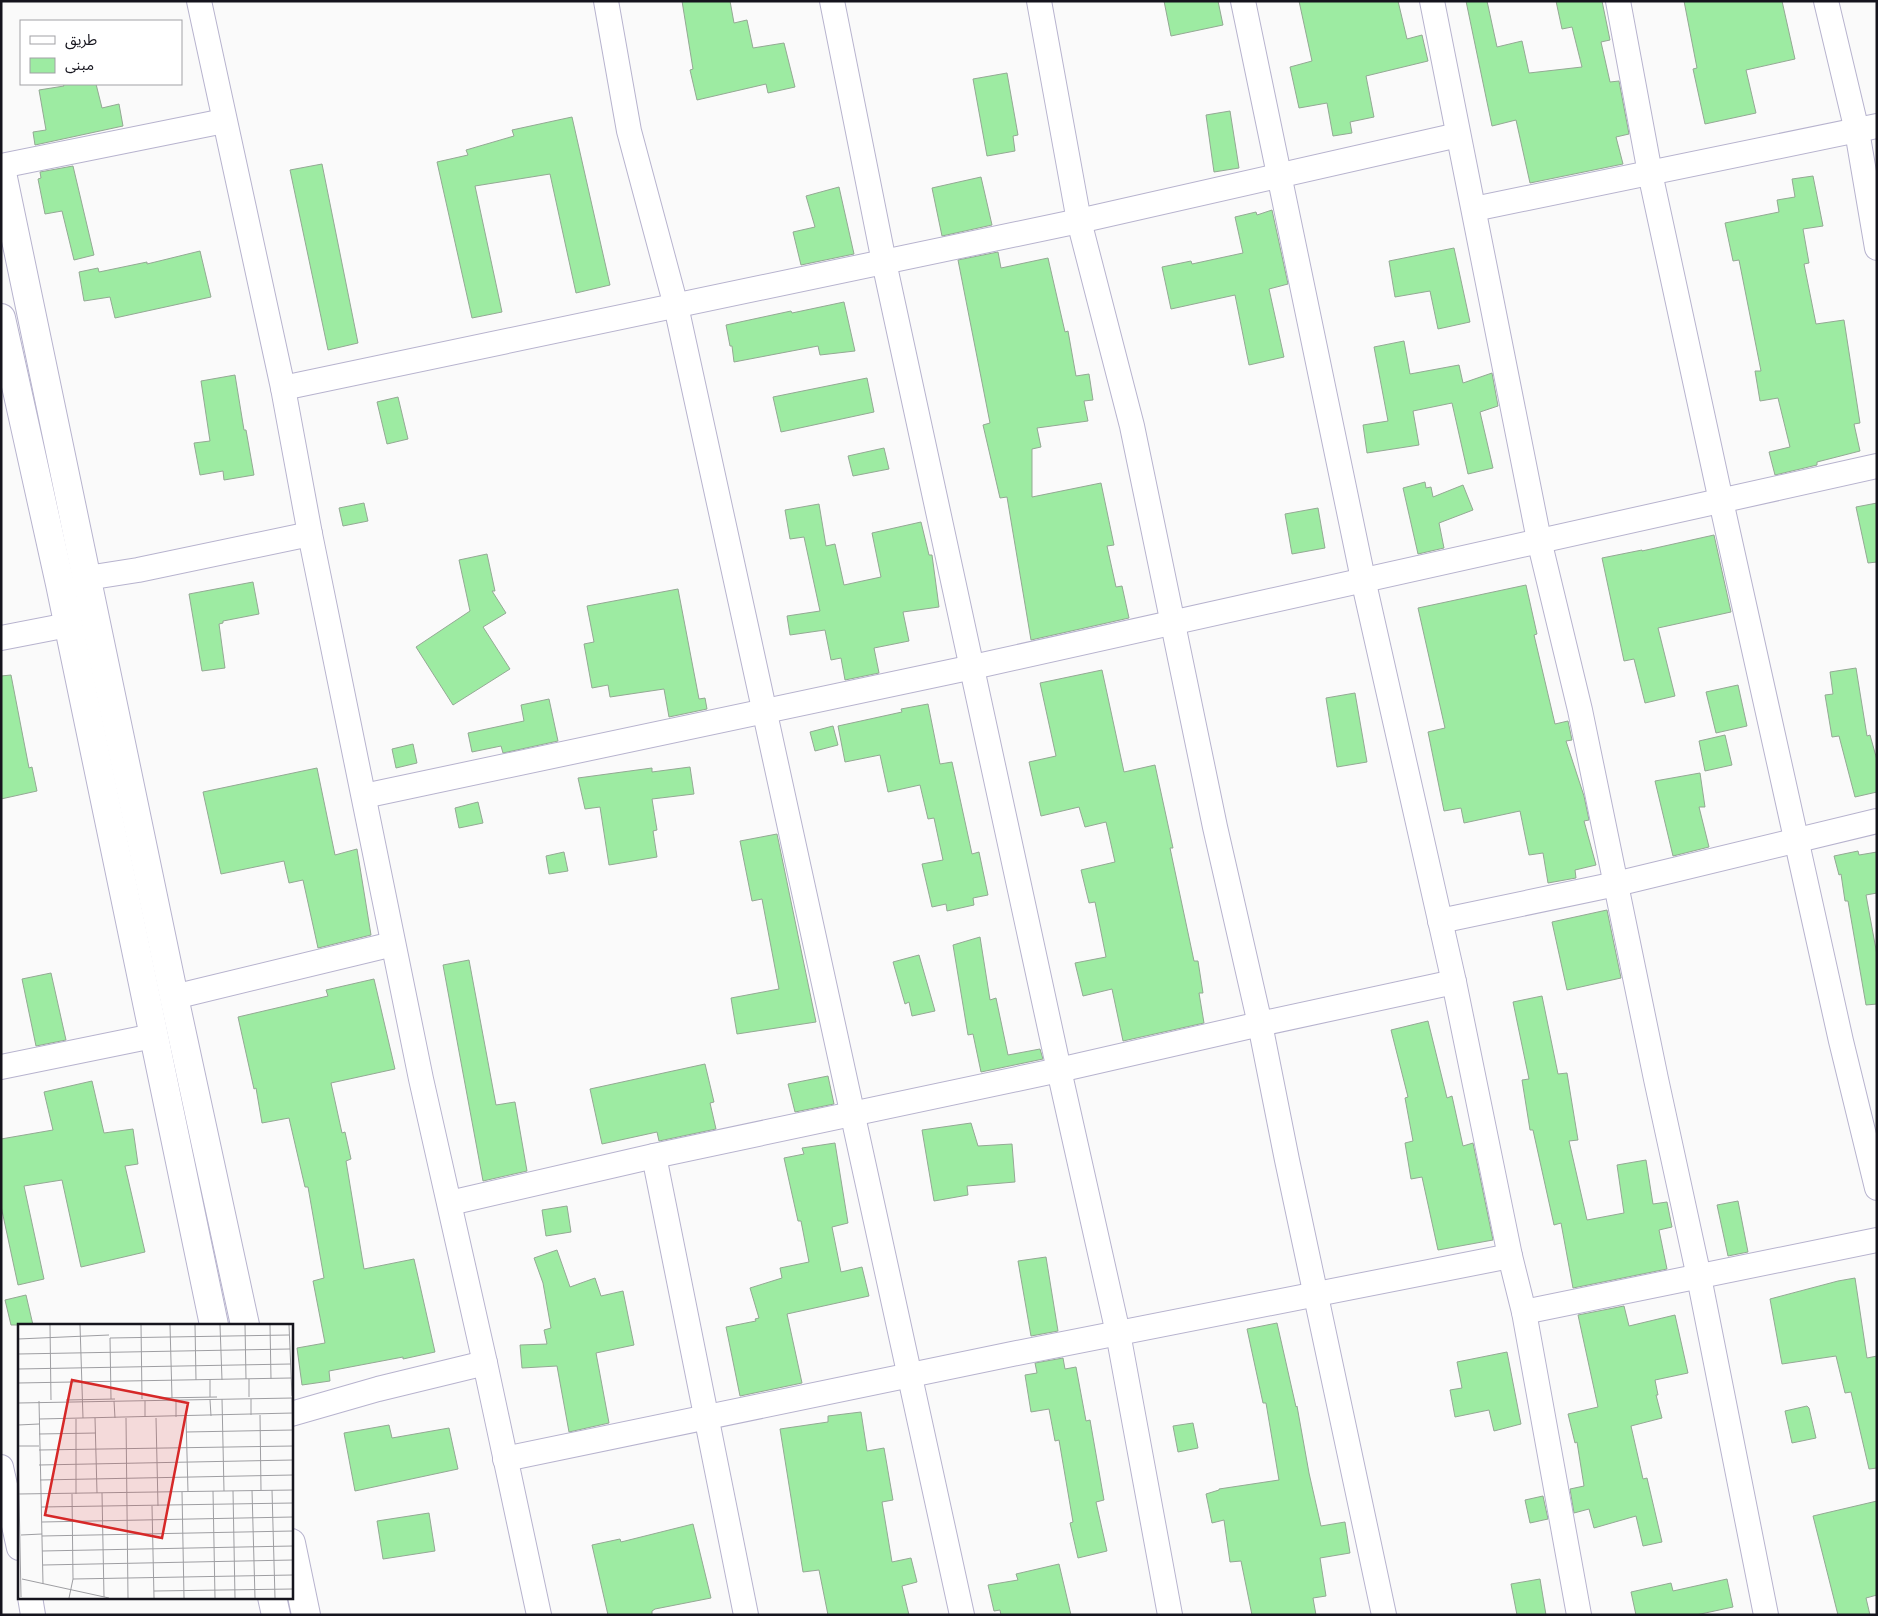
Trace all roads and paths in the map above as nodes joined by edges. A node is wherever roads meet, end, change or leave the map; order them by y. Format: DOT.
graph roads {
  1 [pos="199,1"];
  2 [pos="606,1"];
  3 [pos="832,1"];
  4 [pos="1039,1"];
  5 [pos="1242,1"];
  6 [pos="1432,1"];
  7 [pos="1618,1"];
  8 [pos="1826,1"];
  9 [pos="224,120"];
  10 [pos="1867,128"];
  11 [pos="1458,135"];
  12 [pos="1,167"];
  13 [pos="1650,173"];
  14 [pos="1279,176"];
  15 [pos="1474,209"];
  16 [pos="1079,221"];
  17 [pos="1877,248"];
  18 [pos="884,262"];
  19 [pos="676,306"];
  20 [pos="1,318"];
  21 [pos="283,388"];
  22 [pos="1877,466"];
  23 [pos="1720,501"];
  24 [pos="310,534"];
  25 [pos="1539,540"];
  26 [pos="87,578"];
  27 [pos="1363,579"];
  28 [pos="1173,622"];
  29 [pos="68,625"];
  30 [pos="1,638"];
  31 [pos="972,667"];
  32 [pos="764,711"];
  33 [pos="364,796"];
  34 [pos="1877,821"];
  35 [pos="1798,841"];
  36 [pos="1616,884"];
  37 [pos="1440,921"];
  38 [pos="393,944"];
  39 [pos="1454,982"];
  40 [pos="174,997"];
  41 [pos="1260,1024"];
  42 [pos="153,1036"];
  43 [pos="1,1067"];
  44 [pos="1059,1070"];
  45 [pos="854,1113"];
  46 [pos="654,1156"];
  47 [pos="1877,1188"];
  48 [pos="450,1204"];
  49 [pos="1877,1240"];
  50 [pos="1510,1256"];
  51 [pos="1700,1277"];
  52 [pos="1316,1294"];
  53 [pos="1524,1312"];
  54 [pos="214,1324"];
  55 [pos="246,1324"];
  56 [pos="1118,1333"];
  57 [pos="485,1362"];
  58 [pos="910,1376"];
  59 [pos="292,1414"];
  60 [pos="705,1418"];
  61 [pos="505,1459"];
  62 [pos="1,1467"];
  63 [pos="9,1490"];
  64 [pos="18,1542"];
  65 [pos="292,1548"];
  66 [pos="30,1598"];
  67 [pos="272,1598"];
  68 [pos="33,1615"];
  69 [pos="276,1615"];
  70 [pos="306,1615"];
  71 [pos="539,1615"];
  72 [pos="746,1615"];
  73 [pos="962,1615"];
  74 [pos="1170,1615"];
  75 [pos="1384,1615"];
  76 [pos="1579,1615"];
  77 [pos="1766,1615"];
  1 -- 9 [label="street"];
  2 -- 19 [label="street"];
  3 -- 18 [label="street"];
  4 -- 16 [label="street"];
  5 -- 14 [label="street"];
  6 -- 11 [label="street"];
  7 -- 13 [label="street"];
  8 -- 10 [label="street"];
  9 -- 12 [label="street"];
  9 -- 21 [label="street"];
  10 -- 13 [label="street"];
  10 -- 17 [label="street"];
  11 -- 14 [label="street"];
  11 -- 15 [label="street"];
  12 -- 26 [label="street"];
  13 -- 15 [label="street"];
  13 -- 23 [label="street"];
  14 -- 16 [label="street"];
  14 -- 27 [label="street"];
  15 -- 25 [label="street"];
  16 -- 18 [label="street"];
  16 -- 28 [label="street"];
  18 -- 19 [label="street"];
  18 -- 31 [label="street"];
  19 -- 21 [label="street"];
  19 -- 32 [label="street"];
  20 -- 29 [label="street"];
  21 -- 24 [label="street"];
  22 -- 23 [label="street"];
  23 -- 25 [label="street"];
  23 -- 35 [label="street"];
  24 -- 26 [label="street"];
  24 -- 33 [label="street"];
  25 -- 27 [label="street"];
  25 -- 36 [label="street"];
  26 -- 40 [label="street"];
  27 -- 28 [label="street"];
  27 -- 37 [label="street"];
  28 -- 31 [label="street"];
  28 -- 41 [label="street"];
  29 -- 30 [label="street"];
  29 -- 42 [label="street"];
  31 -- 32 [label="street"];
  31 -- 44 [label="street"];
  32 -- 33 [label="street"];
  32 -- 45 [label="street"];
  33 -- 38 [label="street"];
  34 -- 35 [label="street"];
  35 -- 36 [label="street"];
  35 -- 47 [label="street"];
  36 -- 37 [label="street"];
  36 -- 51 [label="street"];
  37 -- 39 [label="street"];
  38 -- 40 [label="street"];
  38 -- 48 [label="street"];
  39 -- 41 [label="street"];
  39 -- 50 [label="street"];
  40 -- 55 [label="street"];
  41 -- 44 [label="street"];
  41 -- 52 [label="street"];
  42 -- 43 [label="street"];
  42 -- 54 [label="street"];
  44 -- 45 [label="street"];
  44 -- 56 [label="street"];
  45 -- 46 [label="street"];
  45 -- 58 [label="street"];
  46 -- 48 [label="street"];
  46 -- 60 [label="street"];
  48 -- 57 [label="street"];
  49 -- 51 [label="street"];
  50 -- 52 [label="street"];
  50 -- 53 [label="street"];
  51 -- 53 [label="street"];
  51 -- 77 [label="street"];
  52 -- 56 [label="street"];
  52 -- 75 [label="street"];
  53 -- 76 [label="street"];
  56 -- 58 [label="street"];
  56 -- 74 [label="street"];
  57 -- 59 [label="street"];
  57 -- 61 [label="street"];
  58 -- 60 [label="street"];
  58 -- 73 [label="street"];
  60 -- 61 [label="street"];
  60 -- 72 [label="street"];
  61 -- 71 [label="street"];
  62 -- 63 [label="street"];
  63 -- 64 [label="street"];
  65 -- 70 [label="street"];
  66 -- 68 [label="street"];
  67 -- 69 [label="street"];
}
